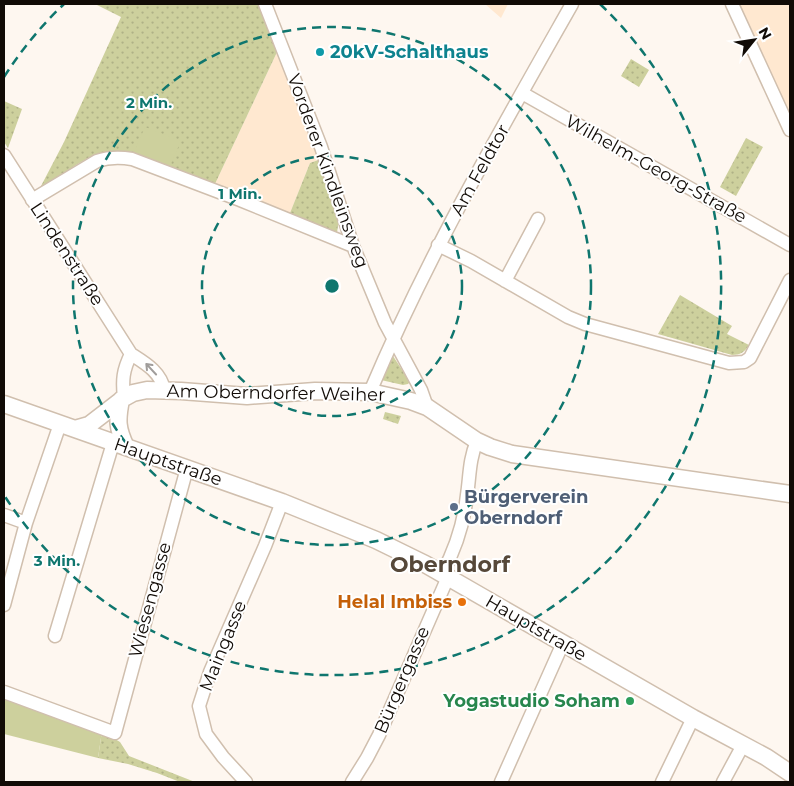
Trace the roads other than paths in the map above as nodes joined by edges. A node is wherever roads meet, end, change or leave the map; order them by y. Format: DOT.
graph roads {
  1 [pos="265,4"];
  2 [pos="572,4"];
  3 [pos="732,4"];
  4 [pos="522,93"];
  5 [pos="790,130"];
  6 [pos="4,155"];
  7 [pos="32,200"];
  8 [pos="538,219"];
  9 [pos="438,245"];
  10 [pos="790,245"];
  11 [pos="353,246"];
  12 [pos="790,280"];
  13 [pos="505,281"];
  14 [pos="392,338"];
  15 [pos="130,354"];
  16 [pos="164,390"];
  17 [pos="370,392"];
  18 [pos="122,399"];
  19 [pos="4,404"];
  20 [pos="427,407"];
  21 [pos="67,427"];
  22 [pos="477,441"];
  23 [pos="120,445"];
  24 [pos="187,468"];
  25 [pos="790,494"];
  26 [pos="282,502"];
  27 [pos="4,515"];
  28 [pos="26,523"];
  29 [pos="445,575"];
  30 [pos="4,605"];
  31 [pos="55,636"];
  32 [pos="563,643"];
  33 [pos="4,692"];
  34 [pos="693,718"];
  35 [pos="743,745"];
  36 [pos="790,773"];
  37 [pos="246,782"];
  38 [pos="352,782"];
  39 [pos="501,782"];
  40 [pos="662,782"];
  41 [pos="723,782"];
  1 -- 11 [label="street, Vorderer Kindleinsweg"];
  2 -- 4 [label="street, Am Feldtor"];
  3 -- 5 [label="street"];
  4 -- 9 [label="street, Am Feldtor"];
  4 -- 10 [label="street, Wilhelm-Georg-Straße"];
  6 -- 7 [label="street, Lindenstraße"];
  7 -- 11 [label="street"];
  7 -- 15 [label="street, Lindenstraße"];
  8 -- 13 [label="street"];
  9 -- 13 [label="street"];
  9 -- 14 [label="street, Am Feldtor"];
  11 -- 14 [label="street, Vorderer Kindleinsweg"];
  12 -- 13 [label="street"];
  14 -- 17 [label="street, Am Feldtor"];
  14 -- 20 [label="street"];
  16 -- 15 [label="street, Lindenstraße, one-way"];
  15 -- 18 [label="street"];
  16 -- 17 [label="main road, Am Oberndorfer Weiher"];
  16 -- 18 [label="main road, Am Oberndorfer Weiher"];
  17 -- 20 [label="main road, Am Oberndorfer Weiher"];
  18 -- 21 [label="main road, Am Oberndorfer Weiher"];
  18 -- 23 [label="main road"];
  19 -- 21 [label="main road, Hauptstraße"];
  20 -- 22 [label="main road"];
  21 -- 23 [label="main road, Hauptstraße"];
  21 -- 28 [label="street"];
  22 -- 25 [label="main road"];
  22 -- 29 [label="street"];
  23 -- 24 [label="main road, Hauptstraße"];
  23 -- 31 [label="street"];
  24 -- 26 [label="main road, Hauptstraße"];
  24 -- 33 [label="street, Wiesengasse"];
  26 -- 29 [label="main road, Hauptstraße"];
  26 -- 37 [label="street, Maingasse"];
  27 -- 28 [label="street"];
  28 -- 30 [label="street"];
  29 -- 32 [label="main road, Hauptstraße"];
  29 -- 38 [label="street, Bürgergasse"];
  32 -- 34 [label="main road, Hauptstraße"];
  32 -- 39 [label="street"];
  34 -- 35 [label="main road, Hauptstraße"];
  34 -- 40 [label="street"];
  35 -- 36 [label="main road, Hauptstraße"];
  35 -- 41 [label="street"];
}
